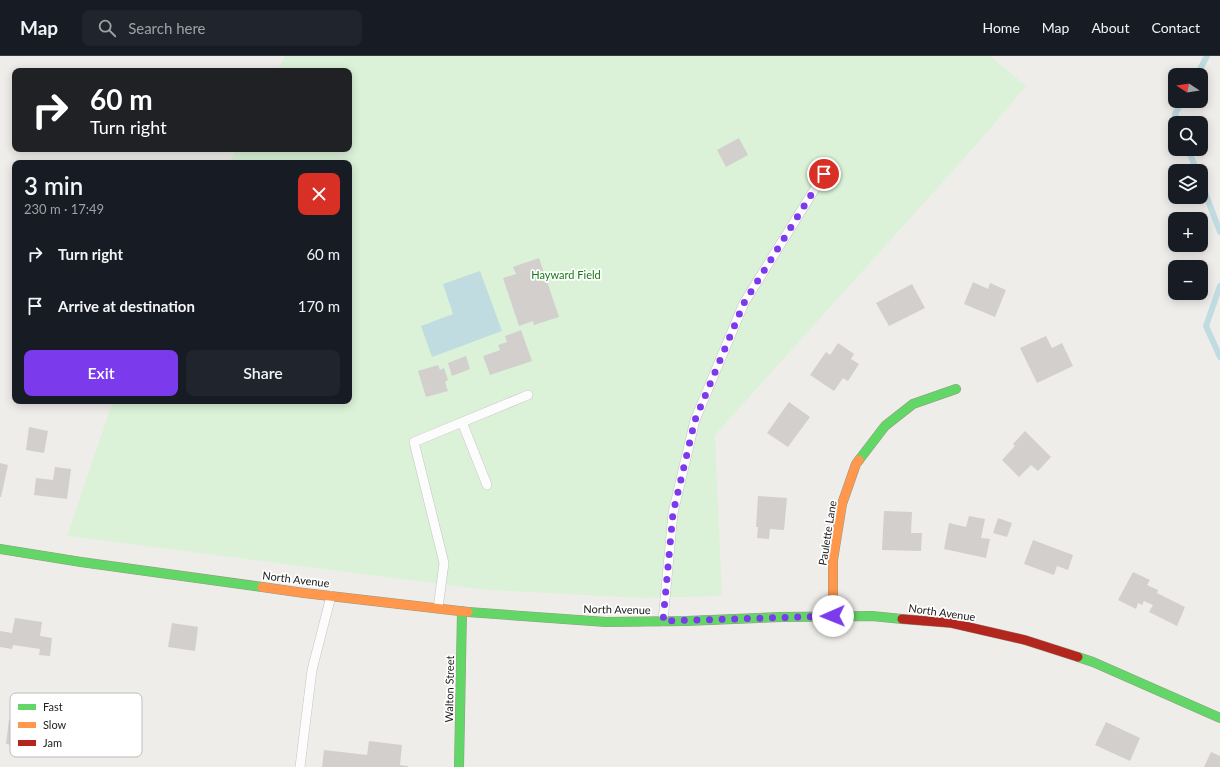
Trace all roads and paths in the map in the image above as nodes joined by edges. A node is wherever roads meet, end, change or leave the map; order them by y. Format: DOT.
graph roads {
  1 [pos="824,174"];
  2 [pos="956,389"];
  3 [pos="528,395"];
  4 [pos="462,422"];
  5 [pos="487,485"];
  6 [pos="0,549"];
  7 [pos="331,596"];
  8 [pos="438,608"];
  9 [pos="462,611"];
  10 [pos="833,616"];
  11 [pos="663,621"];
  12 [pos="1220,718"];
  13 [pos="300,767"];
  14 [pos="459,767"];
  1 -- 11 [label="lane"];
  2 -- 10 [label="main road, Paulette Lane"];
  3 -- 4 [label="lane"];
  4 -- 5 [label="lane"];
  4 -- 8 [label="lane"];
  6 -- 7 [label="main road, North Avenue"];
  7 -- 8 [label="main road, North Avenue"];
  7 -- 13 [label="lane"];
  8 -- 9 [label="main road, North Avenue"];
  9 -- 11 [label="main road, North Avenue"];
  9 -- 14 [label="main road, Walton Street"];
  10 -- 11 [label="main road, North Avenue"];
  10 -- 12 [label="main road, North Avenue"];
}
